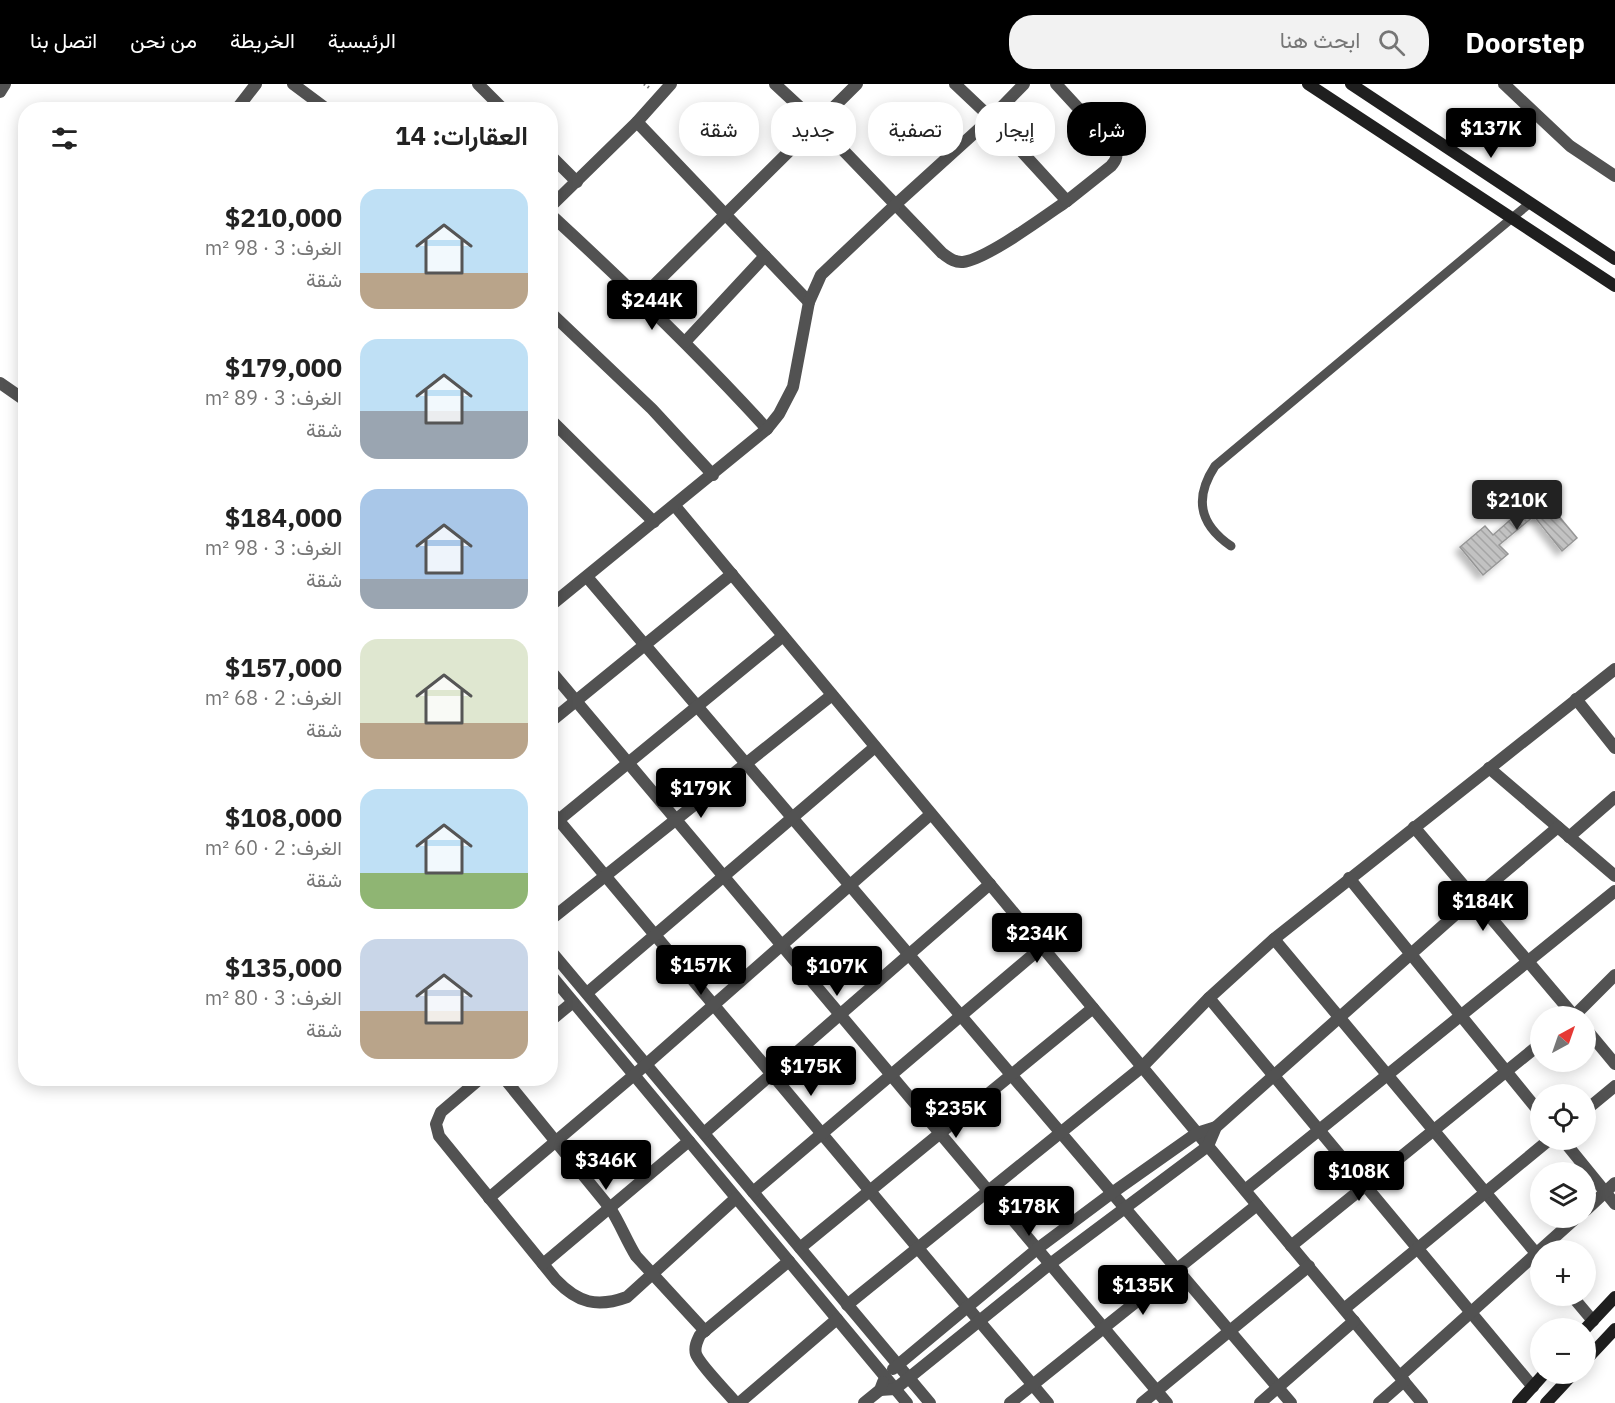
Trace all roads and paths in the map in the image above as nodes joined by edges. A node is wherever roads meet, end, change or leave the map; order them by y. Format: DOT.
graph roads {
  1 [pos="5,84"];
  2 [pos="256,84"];
  3 [pos="293,84"];
  4 [pos="478,84"];
  5 [pos="671,84"];
  6 [pos="775,84"];
  7 [pos="857,84"];
  8 [pos="955,84"];
  9 [pos="1024,84"];
  10 [pos="1056,84"];
  11 [pos="1308,84"];
  12 [pos="1351,84"];
  13 [pos="1504,84"];
  14 [pos="0,92"];
  15 [pos="243,102"];
  16 [pos="317,102"];
  17 [pos="496,102"];
  18 [pos="794,102"];
  19 [pos="839,102"];
  20 [pos="1007,102"];
  21 [pos="975,103"];
  22 [pos="637,122"];
  23 [pos="975,132"];
  24 [pos="783,156"];
  25 [pos="848,156"];
  26 [pos="1026,156"];
  27 [pos="558,163"];
  28 [pos="1615,176"];
  29 [pos="577,182"];
  30 [pos="558,200"];
  31 [pos="1067,201"];
  32 [pos="1530,203"];
  33 [pos="895,205"];
  34 [pos="725,213"];
  35 [pos="1512,219"];
  36 [pos="558,221"];
  37 [pos="765,256"];
  38 [pos="1615,259"];
  39 [pos="1615,286"];
  40 [pos="641,298"];
  41 [pos="809,302"];
  42 [pos="558,320"];
  43 [pos="685,342"];
  44 [pos="0,383"];
  45 [pos="18,395"];
  46 [pos="558,427"];
  47 [pos="766,429"];
  48 [pos="713,474"];
  49 [pos="675,506"];
  50 [pos="654,522"];
  51 [pos="1231,546"];
  52 [pos="732,574"];
  53 [pos="587,577"];
  54 [pos="558,600"];
  55 [pos="783,636"];
  56 [pos="645,645"];
  57 [pos="1615,669"];
  58 [pos="558,679"];
  59 [pos="832,695"];
  60 [pos="1576,699"];
  61 [pos="577,701"];
  62 [pos="697,706"];
  63 [pos="558,716"];
  64 [pos="875,747"];
  65 [pos="1615,748"];
  66 [pos="628,763"];
  67 [pos="747,764"];
  68 [pos="1489,768"];
  69 [pos="1615,797"];
  70 [pos="931,814"];
  71 [pos="792,818"];
  72 [pos="676,820"];
  73 [pos="558,821"];
  74 [pos="558,827"];
  75 [pos="1414,827"];
  76 [pos="1558,827"];
  77 [pos="1569,837"];
  78 [pos="606,876"];
  79 [pos="724,876"];
  80 [pos="1615,876"];
  81 [pos="1349,878"];
  82 [pos="990,884"];
  83 [pos="850,885"];
  84 [pos="1615,891"];
  85 [pos="1474,898"];
  86 [pos="558,914"];
  87 [pos="656,935"];
  88 [pos="1274,939"];
  89 [pos="782,945"];
  90 [pos="1042,947"];
  91 [pos="909,954"];
  92 [pos="1411,954"];
  93 [pos="558,959"];
  94 [pos="1527,961"];
  95 [pos="1615,975"];
  96 [pos="558,984"];
  97 [pos="587,993"];
  98 [pos="1209,998"];
  99 [pos="573,1002"];
  100 [pos="714,1005"];
  101 [pos="1565,1006"];
  102 [pos="1585,1006"];
  103 [pos="1093,1008"];
  104 [pos="558,1014"];
  105 [pos="840,1014"];
  106 [pos="1461,1015"];
  107 [pos="961,1016"];
  108 [pos="1340,1017"];
  109 [pos="1596,1041"];
  110 [pos="1530,1052"];
  111 [pos="646,1064"];
  112 [pos="1615,1064"];
  113 [pos="1142,1067"];
  114 [pos="1506,1071"];
  115 [pos="772,1074"];
  116 [pos="1011,1074"];
  117 [pos="1387,1074"];
  118 [pos="634,1075"];
  119 [pos="891,1075"];
  120 [pos="1274,1076"];
  121 [pos="472,1086"];
  122 [pos="510,1086"];
  123 [pos="1615,1086"];
  124 [pos="1530,1101"];
  125 [pos="1596,1102"];
  126 [pos="1216,1127"];
  127 [pos="1319,1130"];
  128 [pos="1434,1130"];
  129 [pos="1061,1132"];
  130 [pos="704,1133"];
  131 [pos="940,1133"];
  132 [pos="1197,1133"];
  133 [pos="822,1134"];
  134 [pos="689,1141"];
  135 [pos="556,1142"];
  136 [pos="1208,1146"];
  137 [pos="1537,1150"];
  138 [pos="1571,1150"];
  139 [pos="1615,1184"];
  140 [pos="1365,1186"];
  141 [pos="1245,1190"];
  142 [pos="870,1191"];
  143 [pos="988,1191"];
  144 [pos="753,1192"];
  145 [pos="1486,1192"];
  146 [pos="1605,1192"];
  147 [pos="1112,1193"];
  148 [pos="489,1198"];
  149 [pos="736,1198"];
  150 [pos="1596,1201"];
  151 [pos="1615,1204"];
  152 [pos="1257,1205"];
  153 [pos="610,1208"];
  154 [pos="1125,1208"];
  155 [pos="1566,1228"];
  156 [pos="1555,1240"];
  157 [pos="1530,1245"];
  158 [pos="1291,1246"];
  159 [pos="800,1248"];
  160 [pos="918,1248"];
  161 [pos="1417,1248"];
  162 [pos="1037,1249"];
  163 [pos="789,1261"];
  164 [pos="1530,1263"];
  165 [pos="543,1264"];
  166 [pos="1050,1264"];
  167 [pos="1309,1266"];
  168 [pos="1177,1269"];
  169 [pos="653,1275"];
  170 [pos="1615,1297"];
  171 [pos="847,1305"];
  172 [pos="967,1306"];
  173 [pos="1344,1309"];
  174 [pos="1471,1312"];
  175 [pos="1596,1318"];
  176 [pos="837,1319"];
  177 [pos="979,1321"];
  178 [pos="1354,1321"];
  179 [pos="1104,1328"];
  180 [pos="1615,1329"];
  181 [pos="705,1331"];
  182 [pos="1230,1331"];
  183 [pos="1596,1349"];
  184 [pos="898,1365"];
  185 [pos="884,1376"];
  186 [pos="909,1378"];
  187 [pos="1402,1379"];
  188 [pos="1564,1384"];
  189 [pos="1033,1385"];
  190 [pos="1533,1386"];
  191 [pos="1278,1388"];
  192 [pos="895,1389"];
  193 [pos="880,1390"];
  194 [pos="1157,1391"];
  195 [pos="738,1403"];
  196 [pos="864,1403"];
  197 [pos="907,1403"];
  198 [pos="930,1403"];
  199 [pos="1010,1403"];
  200 [pos="1048,1403"];
  201 [pos="1142,1403"];
  202 [pos="1167,1403"];
  203 [pos="1260,1403"];
  204 [pos="1291,1403"];
  205 [pos="1379,1403"];
  206 [pos="1422,1403"];
  207 [pos="1518,1403"];
  208 [pos="1546,1403"];
  1 -- 14 [label="street"];
  2 -- 15 [label="street"];
  3 -- 16 [label="street"];
  4 -- 17 [label="street"];
  5 -- 22 [label="street"];
  6 -- 18 [label="street"];
  7 -- 19 [label="street"];
  8 -- 21 [label="street"];
  9 -- 20 [label="street"];
  10 -- 31 [label="street"];
  11 -- 35 [label="main road"];
  12 -- 32 [label="main road"];
  13 -- 28 [label="street"];
  22 -- 29 [label="street"];
  22 -- 34 [label="street"];
  23 -- 33 [label="street"];
  24 -- 34 [label="street"];
  25 -- 33 [label="street"];
  26 -- 31 [label="street"];
  27 -- 29 [label="street"];
  29 -- 30 [label="street"];
  31 -- 33 [label="street"];
  32 -- 35 [label="lane"];
  32 -- 38 [label="main road"];
  33 -- 41 [label="street"];
  34 -- 37 [label="street"];
  34 -- 40 [label="street"];
  35 -- 39 [label="main road"];
  35 -- 51 [label="lane"];
  36 -- 40 [label="street"];
  37 -- 41 [label="street"];
  37 -- 43 [label="street"];
  40 -- 43 [label="street"];
  41 -- 47 [label="street"];
  42 -- 48 [label="street"];
  43 -- 47 [label="street"];
  44 -- 45 [label="street"];
  46 -- 50 [label="street"];
  47 -- 48 [label="street"];
  48 -- 49 [label="street"];
  49 -- 50 [label="street"];
  49 -- 52 [label="street"];
  50 -- 53 [label="street"];
  52 -- 55 [label="street"];
  52 -- 56 [label="street"];
  53 -- 54 [label="street"];
  53 -- 56 [label="street"];
  55 -- 59 [label="street"];
  55 -- 62 [label="street"];
  56 -- 61 [label="street"];
  56 -- 62 [label="street"];
  57 -- 60 [label="street"];
  58 -- 61 [label="street"];
  59 -- 64 [label="street"];
  59 -- 67 [label="street"];
  60 -- 65 [label="street"];
  60 -- 68 [label="street"];
  61 -- 63 [label="street"];
  61 -- 66 [label="street"];
  62 -- 66 [label="street"];
  62 -- 67 [label="street"];
  64 -- 70 [label="street"];
  64 -- 71 [label="street"];
  66 -- 72 [label="street"];
  66 -- 73 [label="street"];
  67 -- 71 [label="street"];
  67 -- 72 [label="street"];
  68 -- 75 [label="street"];
  68 -- 76 [label="street"];
  69 -- 77 [label="street"];
  70 -- 82 [label="street"];
  70 -- 83 [label="street"];
  71 -- 79 [label="street"];
  71 -- 83 [label="street"];
  72 -- 78 [label="street"];
  72 -- 79 [label="street"];
  74 -- 78 [label="street"];
  75 -- 81 [label="street"];
  75 -- 85 [label="street"];
  76 -- 77 [label="street"];
  76 -- 85 [label="street"];
  77 -- 80 [label="street"];
  78 -- 86 [label="street"];
  78 -- 87 [label="street"];
  79 -- 87 [label="street"];
  79 -- 89 [label="street"];
  81 -- 88 [label="street"];
  81 -- 92 [label="street"];
  82 -- 90 [label="street"];
  82 -- 91 [label="street"];
  83 -- 89 [label="street"];
  83 -- 91 [label="street"];
  84 -- 94 [label="street"];
  85 -- 92 [label="street"];
  85 -- 94 [label="street"];
  87 -- 97 [label="street"];
  87 -- 100 [label="street"];
  88 -- 98 [label="street"];
  88 -- 108 [label="street"];
  89 -- 100 [label="street"];
  89 -- 105 [label="street"];
  90 -- 103 [label="street"];
  90 -- 107 [label="street"];
  91 -- 105 [label="street"];
  91 -- 107 [label="street"];
  92 -- 106 [label="street"];
  92 -- 108 [label="street"];
  93 -- 97 [label="street"];
  94 -- 101 [label="street"];
  94 -- 106 [label="street"];
  95 -- 102 [label="street"];
  96 -- 99 [label="street"];
  97 -- 111 [label="street"];
  98 -- 113 [label="street"];
  98 -- 120 [label="street"];
  99 -- 104 [label="street"];
  99 -- 118 [label="street"];
  100 -- 111 [label="street"];
  100 -- 115 [label="street"];
  103 -- 113 [label="street"];
  103 -- 116 [label="street"];
  105 -- 115 [label="street"];
  105 -- 119 [label="street"];
  106 -- 114 [label="street"];
  106 -- 117 [label="street"];
  107 -- 116 [label="street"];
  107 -- 119 [label="street"];
  108 -- 117 [label="street"];
  108 -- 120 [label="street"];
  109 -- 112 [label="street"];
  110 -- 114 [label="street"];
  111 -- 118 [label="street"];
  111 -- 130 [label="street"];
  113 -- 129 [label="street"];
  113 -- 132 [label="street"];
  114 -- 124 [label="street"];
  114 -- 128 [label="street"];
  115 -- 130 [label="street"];
  115 -- 133 [label="street"];
  116 -- 129 [label="street"];
  116 -- 131 [label="street"];
  117 -- 127 [label="street"];
  117 -- 128 [label="street"];
  118 -- 134 [label="street"];
  118 -- 135 [label="street"];
  119 -- 131 [label="street"];
  119 -- 133 [label="street"];
  120 -- 126 [label="street"];
  120 -- 127 [label="street"];
  121 -- 148 [label="street"];
  122 -- 135 [label="street"];
  123 -- 125 [label="street"];
  126 -- 132 [label="street"];
  126 -- 136 [label="street"];
  127 -- 140 [label="street"];
  127 -- 141 [label="street"];
  128 -- 140 [label="street"];
  128 -- 145 [label="street"];
  129 -- 143 [label="street"];
  129 -- 147 [label="street"];
  130 -- 144 [label="street"];
  131 -- 142 [label="street"];
  131 -- 143 [label="street"];
  132 -- 136 [label="street"];
  132 -- 147 [label="street"];
  133 -- 142 [label="street"];
  133 -- 144 [label="street"];
  134 -- 149 [label="street"];
  134 -- 153 [label="street"];
  135 -- 148 [label="street"];
  135 -- 153 [label="street"];
  136 -- 141 [label="street"];
  136 -- 154 [label="street"];
  137 -- 145 [label="street"];
  138 -- 146 [label="street"];
  139 -- 146 [label="street"];
  140 -- 158 [label="street"];
  140 -- 161 [label="street"];
  141 -- 152 [label="street"];
  142 -- 159 [label="street"];
  142 -- 160 [label="street"];
  143 -- 160 [label="street"];
  143 -- 162 [label="street"];
  144 -- 159 [label="street"];
  145 -- 157 [label="street"];
  145 -- 161 [label="street"];
  146 -- 150 [label="street"];
  146 -- 151 [label="street"];
  147 -- 154 [label="street"];
  147 -- 162 [label="street"];
  148 -- 165 [label="street"];
  149 -- 163 [label="street"];
  149 -- 169 [label="street"];
  152 -- 158 [label="street"];
  152 -- 168 [label="street"];
  153 -- 165 [label="street"];
  153 -- 169 [label="street"];
  154 -- 166 [label="street"];
  154 -- 168 [label="street"];
  155 -- 156 [label="street"];
  158 -- 167 [label="street"];
  159 -- 171 [label="street"];
  160 -- 171 [label="street"];
  160 -- 172 [label="street"];
  161 -- 173 [label="street"];
  161 -- 174 [label="street"];
  162 -- 166 [label="street"];
  162 -- 172 [label="street"];
  163 -- 176 [label="street"];
  163 -- 181 [label="street"];
  164 -- 174 [label="street"];
  165 -- 169 [label="street"];
  166 -- 177 [label="street"];
  166 -- 179 [label="street"];
  167 -- 173 [label="street"];
  167 -- 182 [label="street"];
  168 -- 179 [label="street"];
  168 -- 182 [label="street"];
  169 -- 181 [label="street"];
  170 -- 175 [label="main road"];
  171 -- 184 [label="street"];
  172 -- 177 [label="street"];
  172 -- 184 [label="street"];
  173 -- 178 [label="street"];
  174 -- 187 [label="street"];
  174 -- 190 [label="street"];
  176 -- 185 [label="street"];
  176 -- 195 [label="street"];
  177 -- 186 [label="street"];
  177 -- 189 [label="street"];
  178 -- 187 [label="street"];
  178 -- 191 [label="street"];
  179 -- 189 [label="street"];
  179 -- 194 [label="street"];
  180 -- 183 [label="main road"];
  181 -- 195 [label="street"];
  182 -- 191 [label="street"];
  182 -- 194 [label="street"];
  184 -- 185 [label="street"];
  184 -- 186 [label="street"];
  185 -- 192 [label="street"];
  185 -- 193 [label="street"];
  186 -- 192 [label="street"];
  186 -- 198 [label="street"];
  187 -- 205 [label="street"];
  187 -- 206 [label="street"];
  188 -- 208 [label="main road"];
  189 -- 199 [label="street"];
  189 -- 200 [label="street"];
  190 -- 207 [label="main road"];
  191 -- 203 [label="street"];
  191 -- 204 [label="street"];
  192 -- 193 [label="street"];
  192 -- 197 [label="street"];
  193 -- 196 [label="street"];
  194 -- 201 [label="street"];
  194 -- 202 [label="street"];
}
